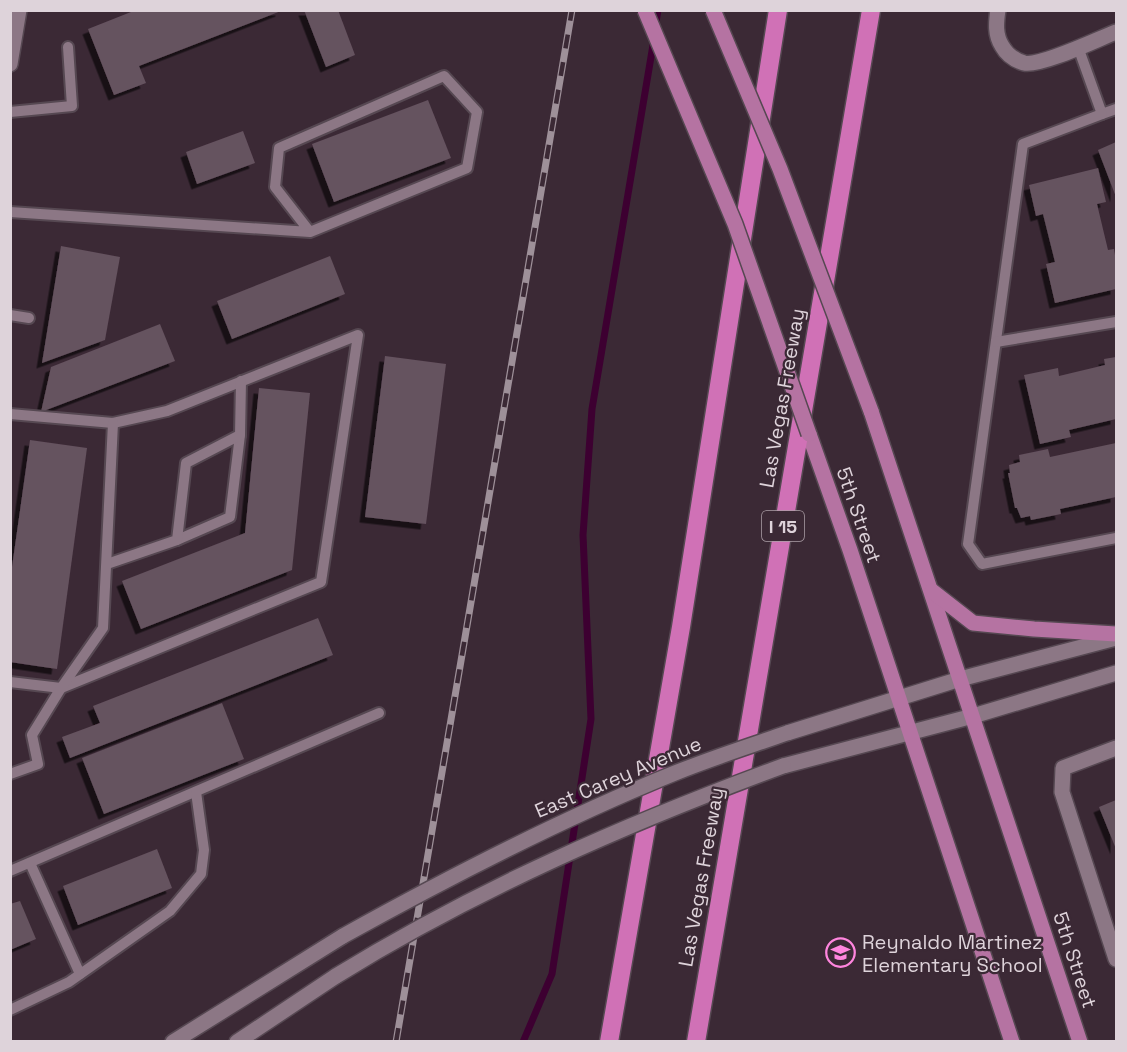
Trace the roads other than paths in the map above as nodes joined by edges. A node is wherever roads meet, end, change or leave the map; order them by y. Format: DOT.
graph roads {
  1 [pos="19,10"];
  2 [pos="645,10"];
  3 [pos="713,10"];
  4 [pos="778,10"];
  5 [pos="871,10"];
  6 [pos="998,10"];
  7 [pos="1116,32"];
  8 [pos="68,47"];
  9 [pos="1078,47"];
  10 [pos="10,64"];
  11 [pos="1116,109"];
  12 [pos="10,112"];
  13 [pos="1102,114"];
  14 [pos="10,212"];
  15 [pos="310,232"];
  16 [pos="10,315"];
  17 [pos="29,318"];
  18 [pos="1116,322"];
  19 [pos="996,342"];
  20 [pos="241,381"];
  21 [pos="10,414"];
  22 [pos="113,423"];
  23 [pos="240,435"];
  24 [pos="1116,538"];
  25 [pos="177,540"];
  26 [pos="107,564"];
  27 [pos="932,591"];
  28 [pos="1116,636"];
  29 [pos="1116,673"];
  30 [pos="960,680"];
  31 [pos="10,682"];
  32 [pos="61,688"];
  33 [pos="898,699"];
  34 [pos="379,713"];
  35 [pos="973,716"];
  36 [pos="910,732"];
  37 [pos="1116,748"];
  38 [pos="10,774"];
  39 [pos="196,792"];
  40 [pos="30,863"];
  41 [pos="10,872"];
  42 [pos="1116,959"];
  43 [pos="80,974"];
  44 [pos="10,1010"];
  45 [pos="173,1041"];
  46 [pos="237,1041"];
  47 [pos="609,1041"];
  48 [pos="696,1041"];
  49 [pos="1012,1041"];
  50 [pos="1080,1041"];
  1 -- 10 [label="main road"];
  2 -- 33 [label="main road, 5th Street, bridge"];
  3 -- 27 [label="main road, 5th Street, bridge"];
  4 -- 47 [label="highway"];
  5 -- 48 [label="highway, Las Vegas Freeway / I 15"];
  6 -- 9 [label="main road"];
  7 -- 9 [label="main road"];
  8 -- 12 [label="lane"];
  9 -- 13 [label="lane"];
  11 -- 13 [label="lane"];
  13 -- 19 [label="lane"];
  14 -- 15 [label="lane"];
  15 -- 15 [label="lane"];
  16 -- 17 [label="lane"];
  18 -- 19 [label="lane"];
  19 -- 24 [label="lane"];
  20 -- 22 [label="lane"];
  20 -- 23 [label="lane"];
  20 -- 32 [label="lane"];
  21 -- 22 [label="lane"];
  22 -- 26 [label="lane"];
  23 -- 25 [label="lane"];
  23 -- 25 [label="lane"];
  25 -- 26 [label="lane"];
  26 -- 32 [label="lane"];
  27 -- 28 [label="main road"];
  27 -- 30 [label="main road, 5th Street"];
  28 -- 30 [label="main road, East Carey Avenue"];
  29 -- 35 [label="main road"];
  30 -- 33 [label="main road, East Carey Avenue"];
  30 -- 35 [label="main road, 5th Street"];
  31 -- 32 [label="lane"];
  32 -- 38 [label="lane"];
  33 -- 36 [label="main road, 5th Street"];
  33 -- 45 [label="main road, East Carey Avenue, bridge"];
  34 -- 39 [label="lane"];
  35 -- 36 [label="main road"];
  35 -- 50 [label="main road, 5th Street"];
  36 -- 46 [label="main road, bridge"];
  36 -- 49 [label="main road, 5th Street"];
  37 -- 42 [label="main road"];
  39 -- 40 [label="lane"];
  39 -- 43 [label="lane"];
  40 -- 41 [label="lane"];
  40 -- 43 [label="lane"];
  43 -- 44 [label="lane"];
}
